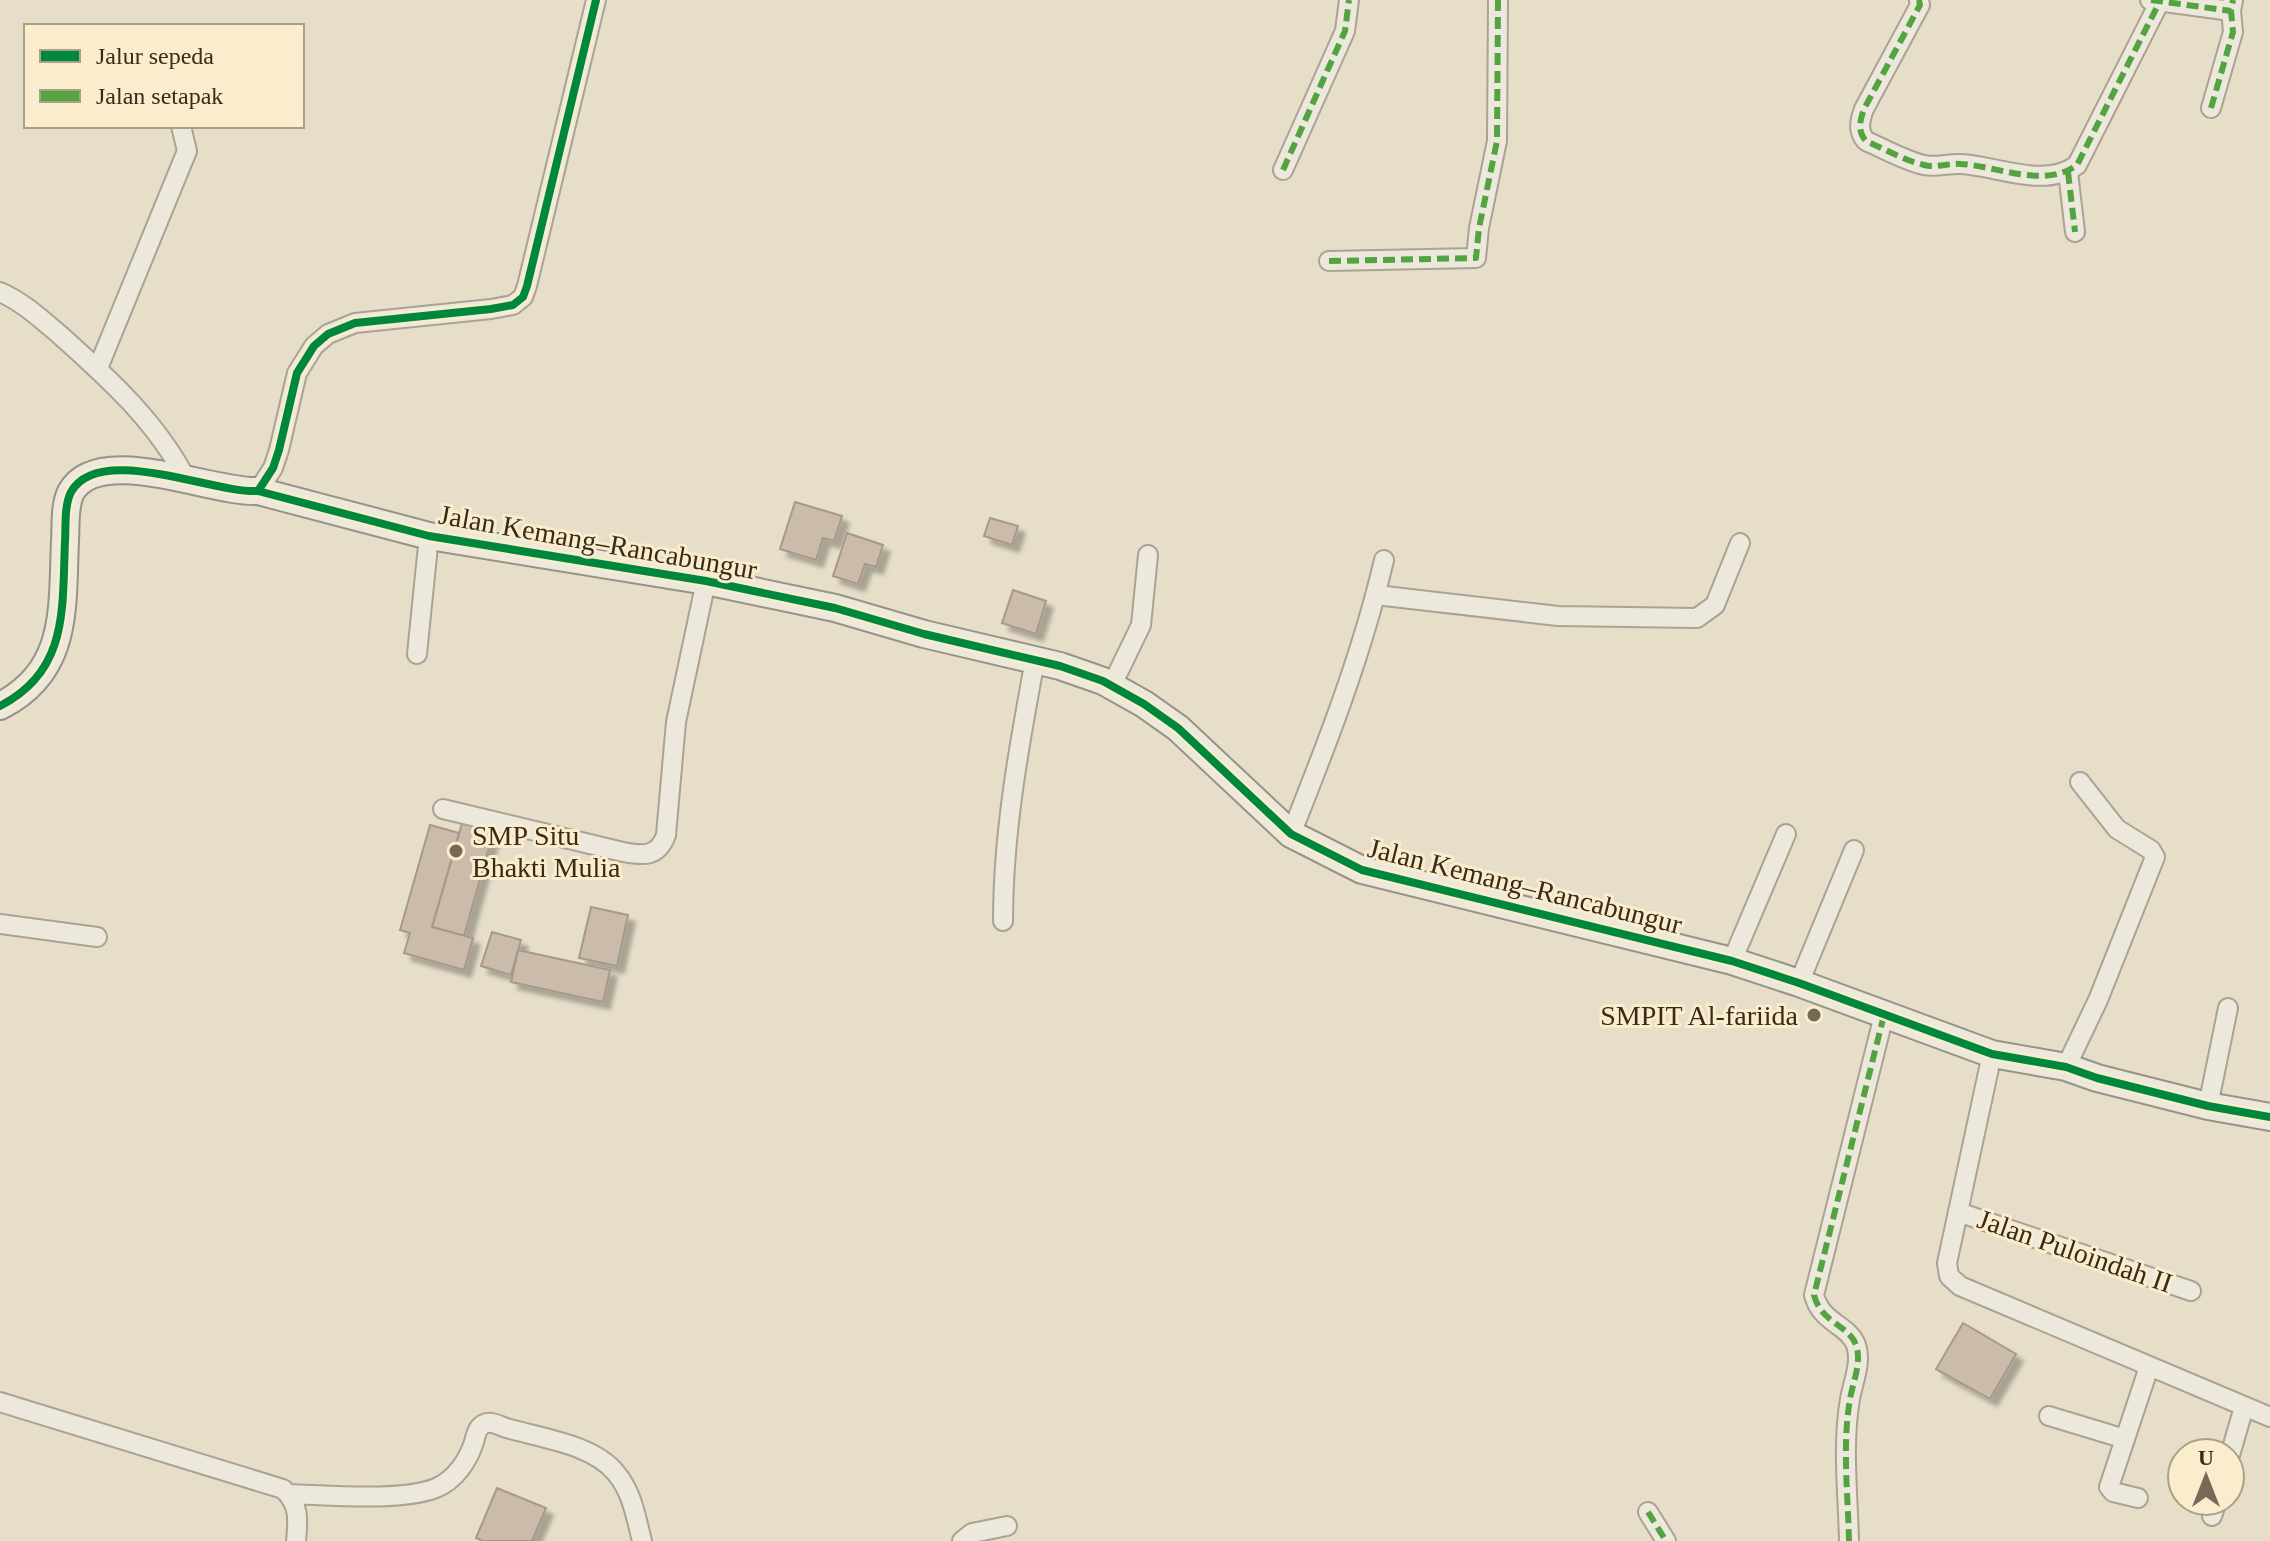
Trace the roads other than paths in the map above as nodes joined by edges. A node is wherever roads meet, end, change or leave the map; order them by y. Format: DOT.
graph roads {
  1 [pos="596,0"];
  2 [pos="1349,0"];
  3 [pos="1498,0"];
  4 [pos="1919,0"];
  5 [pos="2155,2"];
  6 [pos="2232,5"];
  7 [pos="2211,108"];
  8 [pos="181,128"];
  9 [pos="1283,170"];
  10 [pos="2068,172"];
  11 [pos="2075,232"];
  12 [pos="1329,261"];
  13 [pos="0,292"];
  14 [pos="98,368"];
  15 [pos="186,479"];
  16 [pos="258,491"];
  17 [pos="429,536"];
  18 [pos="1740,543"];
  19 [pos="1148,555"];
  20 [pos="1384,560"];
  21 [pos="706,581"];
  22 [pos="1376,595"];
  23 [pos="417,654"];
  24 [pos="1035,660"];
  25 [pos="1112,685"];
  26 [pos="0,706"];
  27 [pos="2080,782"];
  28 [pos="443,809"];
  29 [pos="1291,834"];
  30 [pos="1786,834"];
  31 [pos="1854,850"];
  32 [pos="1003,921"];
  33 [pos="0,924"];
  34 [pos="97,937"];
  35 [pos="1732,961"];
  36 [pos="1799,983"];
  37 [pos="2228,1008"];
  38 [pos="1884,1015"];
  39 [pos="1992,1054"];
  40 [pos="2066,1067"];
  41 [pos="2208,1106"];
  42 [pos="2270,1117"];
  43 [pos="1958,1212"];
  44 [pos="2191,1291"];
  45 [pos="2149,1367"];
  46 [pos="0,1402"];
  47 [pos="2244,1407"];
  48 [pos="2049,1416"];
  49 [pos="2270,1417"];
  50 [pos="2235,1437"];
  51 [pos="2125,1439"];
  52 [pos="289,1494"];
  53 [pos="2138,1498"];
  54 [pos="1648,1512"];
  55 [pos="1007,1526"];
  56 [pos="296,1541"];
  57 [pos="642,1541"];
  58 [pos="962,1541"];
  59 [pos="1666,1541"];
  60 [pos="1849,1541"];
  1 -- 16 [label="street"];
  2 -- 9 [label="street"];
  3 -- 12 [label="street"];
  4 -- 10 [label="street"];
  5 -- 6 [label="street"];
  5 -- 10 [label="street"];
  6 -- 7 [label="street"];
  8 -- 14 [label="street"];
  10 -- 11 [label="street"];
  13 -- 14 [label="street"];
  14 -- 15 [label="street"];
  15 -- 16 [label="street, Jalan Kemang–Rancabungur"];
  15 -- 26 [label="street, Jalan Kemang–Rancabungur"];
  16 -- 17 [label="street, Jalan Kemang–Rancabungur"];
  17 -- 21 [label="street, Jalan Kemang–Rancabungur"];
  17 -- 23 [label="street"];
  18 -- 22 [label="street"];
  19 -- 25 [label="street"];
  20 -- 22 [label="street"];
  21 -- 24 [label="street, Jalan Kemang–Rancabungur"];
  21 -- 28 [label="street"];
  22 -- 29 [label="street"];
  24 -- 25 [label="street, Jalan Kemang–Rancabungur"];
  24 -- 32 [label="street"];
  25 -- 29 [label="street, Jalan Kemang–Rancabungur"];
  27 -- 40 [label="street"];
  29 -- 35 [label="street, Jalan Kemang–Rancabungur"];
  30 -- 35 [label="street"];
  31 -- 36 [label="street"];
  33 -- 34 [label="street"];
  35 -- 36 [label="street, Jalan Kemang–Rancabungur"];
  36 -- 38 [label="street, Jalan Kemang–Rancabungur"];
  37 -- 41 [label="street"];
  38 -- 39 [label="street, Jalan Kemang–Rancabungur"];
  38 -- 60 [label="street"];
  39 -- 40 [label="street, Jalan Kemang–Rancabungur"];
  39 -- 43 [label="street"];
  40 -- 41 [label="street, Jalan Kemang–Rancabungur"];
  41 -- 42 [label="street, Jalan Kemang–Rancabungur"];
  43 -- 44 [label="street, Jalan Puloindah II"];
  43 -- 45 [label="street"];
  45 -- 47 [label="street"];
  45 -- 51 [label="street"];
  46 -- 52 [label="street"];
  47 -- 49 [label="street"];
  47 -- 50 [label="street"];
  48 -- 51 [label="street"];
  51 -- 53 [label="street"];
  52 -- 56 [label="street"];
  52 -- 57 [label="street"];
  54 -- 59 [label="street"];
  55 -- 58 [label="street"];
}
